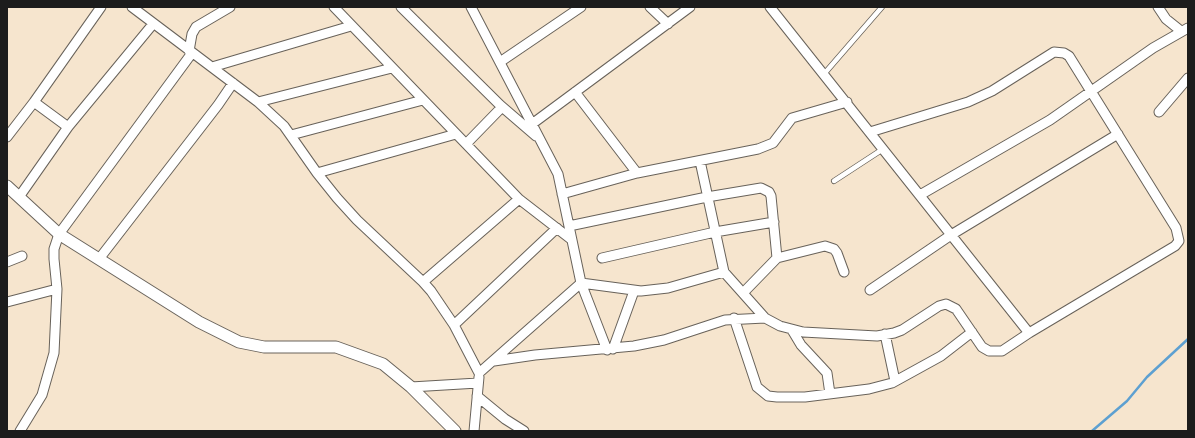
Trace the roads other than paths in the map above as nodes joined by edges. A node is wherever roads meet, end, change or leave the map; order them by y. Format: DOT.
graph roads {
  1 [pos="101,7"];
  2 [pos="132,7"];
  3 [pos="228,7"];
  4 [pos="334,7"];
  5 [pos="401,7"];
  6 [pos="482,7"];
  7 [pos="581,7"];
  8 [pos="650,7"];
  9 [pos="690,7"];
  10 [pos="770,7"];
  11 [pos="882,7"];
  12 [pos="1158,7"];
  13 [pos="473,10"];
  14 [pos="153,24"];
  15 [pos="668,24"];
  16 [pos="351,26"];
  17 [pos="1184,30"];
  18 [pos="191,52"];
  19 [pos="500,62"];
  20 [pos="212,66"];
  21 [pos="392,68"];
  22 [pos="824,74"];
  23 [pos="1188,78"];
  24 [pos="233,83"];
  25 [pos="575,92"];
  26 [pos="1091,92"];
  27 [pos="423,100"];
  28 [pos="34,102"];
  29 [pos="258,102"];
  30 [pos="846,102"];
  31 [pos="502,107"];
  32 [pos="1159,112"];
  33 [pos="532,124"];
  34 [pos="68,127"];
  35 [pos="870,132"];
  36 [pos="456,134"];
  37 [pos="1118,134"];
  38 [pos="291,136"];
  39 [pos="7,137"];
  40 [pos="540,140"];
  41 [pos="466,144"];
  42 [pos="884,149"];
  43 [pos="700,161"];
  44 [pos="317,173"];
  45 [pos="637,173"];
  46 [pos="834,181"];
  47 [pos="7,186"];
  48 [pos="562,194"];
  49 [pos="920,195"];
  50 [pos="708,196"];
  51 [pos="19,197"];
  52 [pos="519,199"];
  53 [pos="774,222"];
  54 [pos="569,226"];
  55 [pos="557,228"];
  56 [pos="715,232"];
  57 [pos="59,234"];
  58 [pos="951,235"];
  59 [pos="572,240"];
  60 [pos="22,256"];
  61 [pos="602,258"];
  62 [pos="777,258"];
  63 [pos="99,259"];
  64 [pos="7,262"];
  65 [pos="724,272"];
  66 [pos="844,272"];
  67 [pos="423,282"];
  68 [pos="582,283"];
  69 [pos="57,289"];
  70 [pos="870,290"];
  71 [pos="634,291"];
  72 [pos="743,293"];
  73 [pos="7,302"];
  74 [pos="734,318"];
  75 [pos="765,318"];
  76 [pos="454,325"];
  77 [pos="792,330"];
  78 [pos="972,332"];
  79 [pos="1029,333"];
  80 [pos="885,334"];
  81 [pos="610,349"];
  82 [pos="494,361"];
  83 [pos="479,378"];
  84 [pos="896,381"];
  85 [pos="411,387"];
  86 [pos="830,394"];
  87 [pos="477,396"];
  88 [pos="20,431"];
  89 [pos="455,431"];
  90 [pos="474,431"];
  91 [pos="524,431"];
  1 -- 28 [label="street"];
  2 -- 14 [label="street"];
  3 -- 18 [label="street"];
  4 -- 16 [label="street"];
  5 -- 31 [label="street"];
  6 -- 13 [label="street"];
  7 -- 19 [label="street"];
  8 -- 15 [label="street"];
  9 -- 15 [label="street"];
  10 -- 22 [label="street"];
  11 -- 22 [label="lane"];
  12 -- 17 [label="street"];
  13 -- 19 [label="street"];
  14 -- 18 [label="street"];
  14 -- 34 [label="street"];
  15 -- 25 [label="street"];
  16 -- 20 [label="street"];
  16 -- 21 [label="street"];
  17 -- 26 [label="street"];
  18 -- 20 [label="street"];
  18 -- 57 [label="street"];
  19 -- 33 [label="street"];
  20 -- 24 [label="street"];
  21 -- 27 [label="street"];
  21 -- 29 [label="street"];
  22 -- 30 [label="street"];
  23 -- 32 [label="street"];
  24 -- 29 [label="street"];
  24 -- 63 [label="street"];
  25 -- 33 [label="street"];
  25 -- 45 [label="street"];
  26 -- 35 [label="street"];
  26 -- 37 [label="street"];
  26 -- 49 [label="street"];
  27 -- 36 [label="street"];
  27 -- 38 [label="street"];
  28 -- 34 [label="street"];
  28 -- 39 [label="street"];
  29 -- 38 [label="street"];
  30 -- 35 [label="street"];
  30 -- 43 [label="street"];
  31 -- 40 [label="street"];
  31 -- 41 [label="street"];
  33 -- 40 [label="street"];
  34 -- 51 [label="street"];
  35 -- 42 [label="street"];
  36 -- 41 [label="street"];
  36 -- 44 [label="street"];
  37 -- 58 [label="street"];
  37 -- 79 [label="street"];
  38 -- 44 [label="street"];
  40 -- 48 [label="street"];
  41 -- 52 [label="street"];
  42 -- 46 [label="lane"];
  42 -- 49 [label="street"];
  43 -- 45 [label="street"];
  43 -- 50 [label="street"];
  44 -- 67 [label="street"];
  45 -- 48 [label="street"];
  47 -- 51 [label="street"];
  48 -- 54 [label="street"];
  49 -- 58 [label="street"];
  50 -- 53 [label="street"];
  50 -- 54 [label="street"];
  50 -- 56 [label="street"];
  51 -- 57 [label="street"];
  52 -- 55 [label="street"];
  52 -- 67 [label="street"];
  53 -- 56 [label="street"];
  53 -- 62 [label="street"];
  54 -- 59 [label="street"];
  55 -- 59 [label="street"];
  55 -- 76 [label="street"];
  56 -- 61 [label="street"];
  56 -- 65 [label="street"];
  57 -- 63 [label="street"];
  57 -- 69 [label="street"];
  58 -- 70 [label="street"];
  58 -- 79 [label="street"];
  59 -- 68 [label="street"];
  60 -- 64 [label="street"];
  62 -- 66 [label="street"];
  62 -- 72 [label="street"];
  63 -- 85 [label="street"];
  65 -- 71 [label="street"];
  65 -- 72 [label="street"];
  67 -- 76 [label="street"];
  68 -- 71 [label="street"];
  68 -- 81 [label="street"];
  68 -- 82 [label="street"];
  69 -- 73 [label="street"];
  69 -- 88 [label="street"];
  71 -- 81 [label="street"];
  72 -- 75 [label="street"];
  74 -- 75 [label="street"];
  74 -- 81 [label="street"];
  74 -- 86 [label="street"];
  75 -- 77 [label="street"];
  76 -- 83 [label="street"];
  77 -- 80 [label="street"];
  77 -- 86 [label="street"];
  78 -- 79 [label="street"];
  78 -- 80 [label="street"];
  78 -- 84 [label="street"];
  80 -- 84 [label="street"];
  81 -- 82 [label="street"];
  82 -- 83 [label="street"];
  83 -- 85 [label="street"];
  83 -- 87 [label="street"];
  84 -- 86 [label="street"];
  85 -- 89 [label="street"];
  87 -- 90 [label="street"];
  87 -- 91 [label="street"];
}
